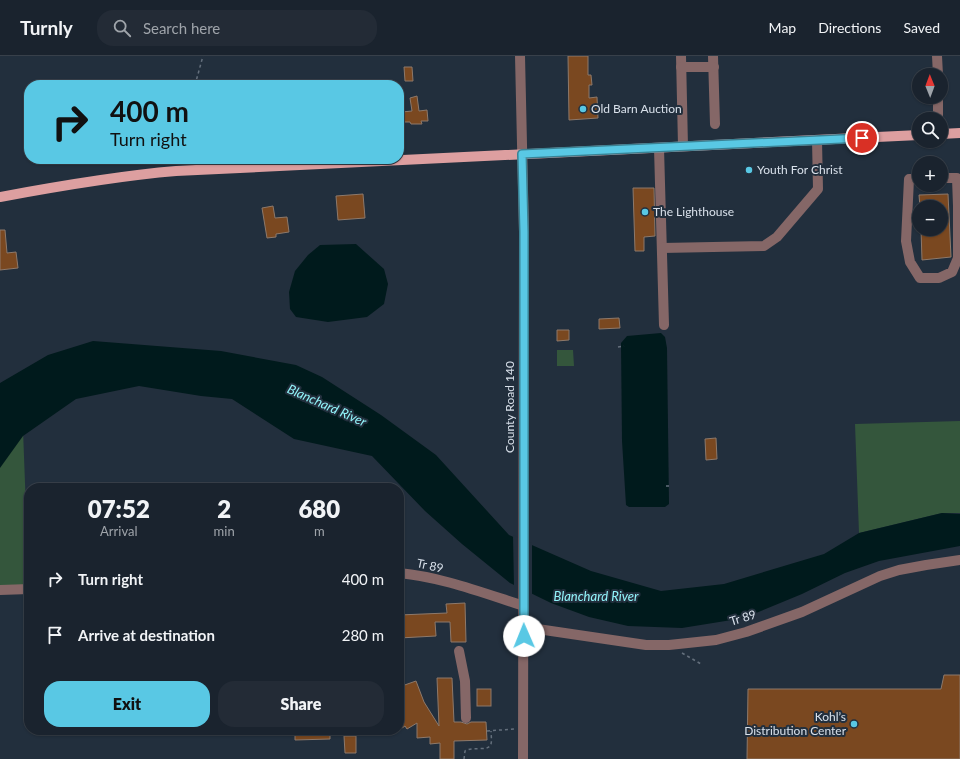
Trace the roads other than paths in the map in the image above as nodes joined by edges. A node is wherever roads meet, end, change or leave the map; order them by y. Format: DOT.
graph roads {
  1 [pos="520,56"];
  2 [pos="681,56"];
  3 [pos="714,56"];
  4 [pos="938,56"];
  5 [pos="681,67"];
  6 [pos="714,67"];
  7 [pos="938,68"];
  8 [pos="715,124"];
  9 [pos="960,133"];
  10 [pos="948,134"];
  11 [pos="912,135"];
  12 [pos="817,140"];
  13 [pos="683,146"];
  14 [pos="659,148"];
  15 [pos="522,154"];
  16 [pos="404,159"];
  17 [pos="302,164"];
  18 [pos="948,178"];
  19 [pos="912,179"];
  20 [pos="0,197"];
  21 [pos="662,248"];
  22 [pos="664,325"];
  23 [pos="960,560"];
  24 [pos="404,574"];
  25 [pos="24,589"];
  26 [pos="0,590"];
  27 [pos="524,602"];
  28 [pos="524,627"];
  29 [pos="459,651"];
  30 [pos="466,718"];
  31 [pos="524,759"];
  1 -- 15 [label="street, County Road 140"];
  2 -- 5 [label="street"];
  3 -- 6 [label="street"];
  4 -- 7 [label="street"];
  5 -- 6 [label="street"];
  5 -- 13 [label="street"];
  6 -- 8 [label="street"];
  9 -- 10 [label="main road"];
  11 -- 12 [label="main road"];
  12 -- 13 [label="main road"];
  12 -- 21 [label="street"];
  13 -- 14 [label="main road"];
  14 -- 15 [label="main road"];
  14 -- 21 [label="street"];
  15 -- 16 [label="main road"];
  15 -- 27 [label="street, County Road 140"];
  17 -- 20 [label="main road"];
  18 -- 19 [label="street"];
  21 -- 22 [label="street"];
  23 -- 28 [label="street, Tr 89"];
  24 -- 27 [label="street, Tr 89"];
  25 -- 26 [label="street"];
  27 -- 28 [label="street, County Road 140"];
  28 -- 31 [label="street, County Road 140"];
  29 -- 30 [label="street"];
}
